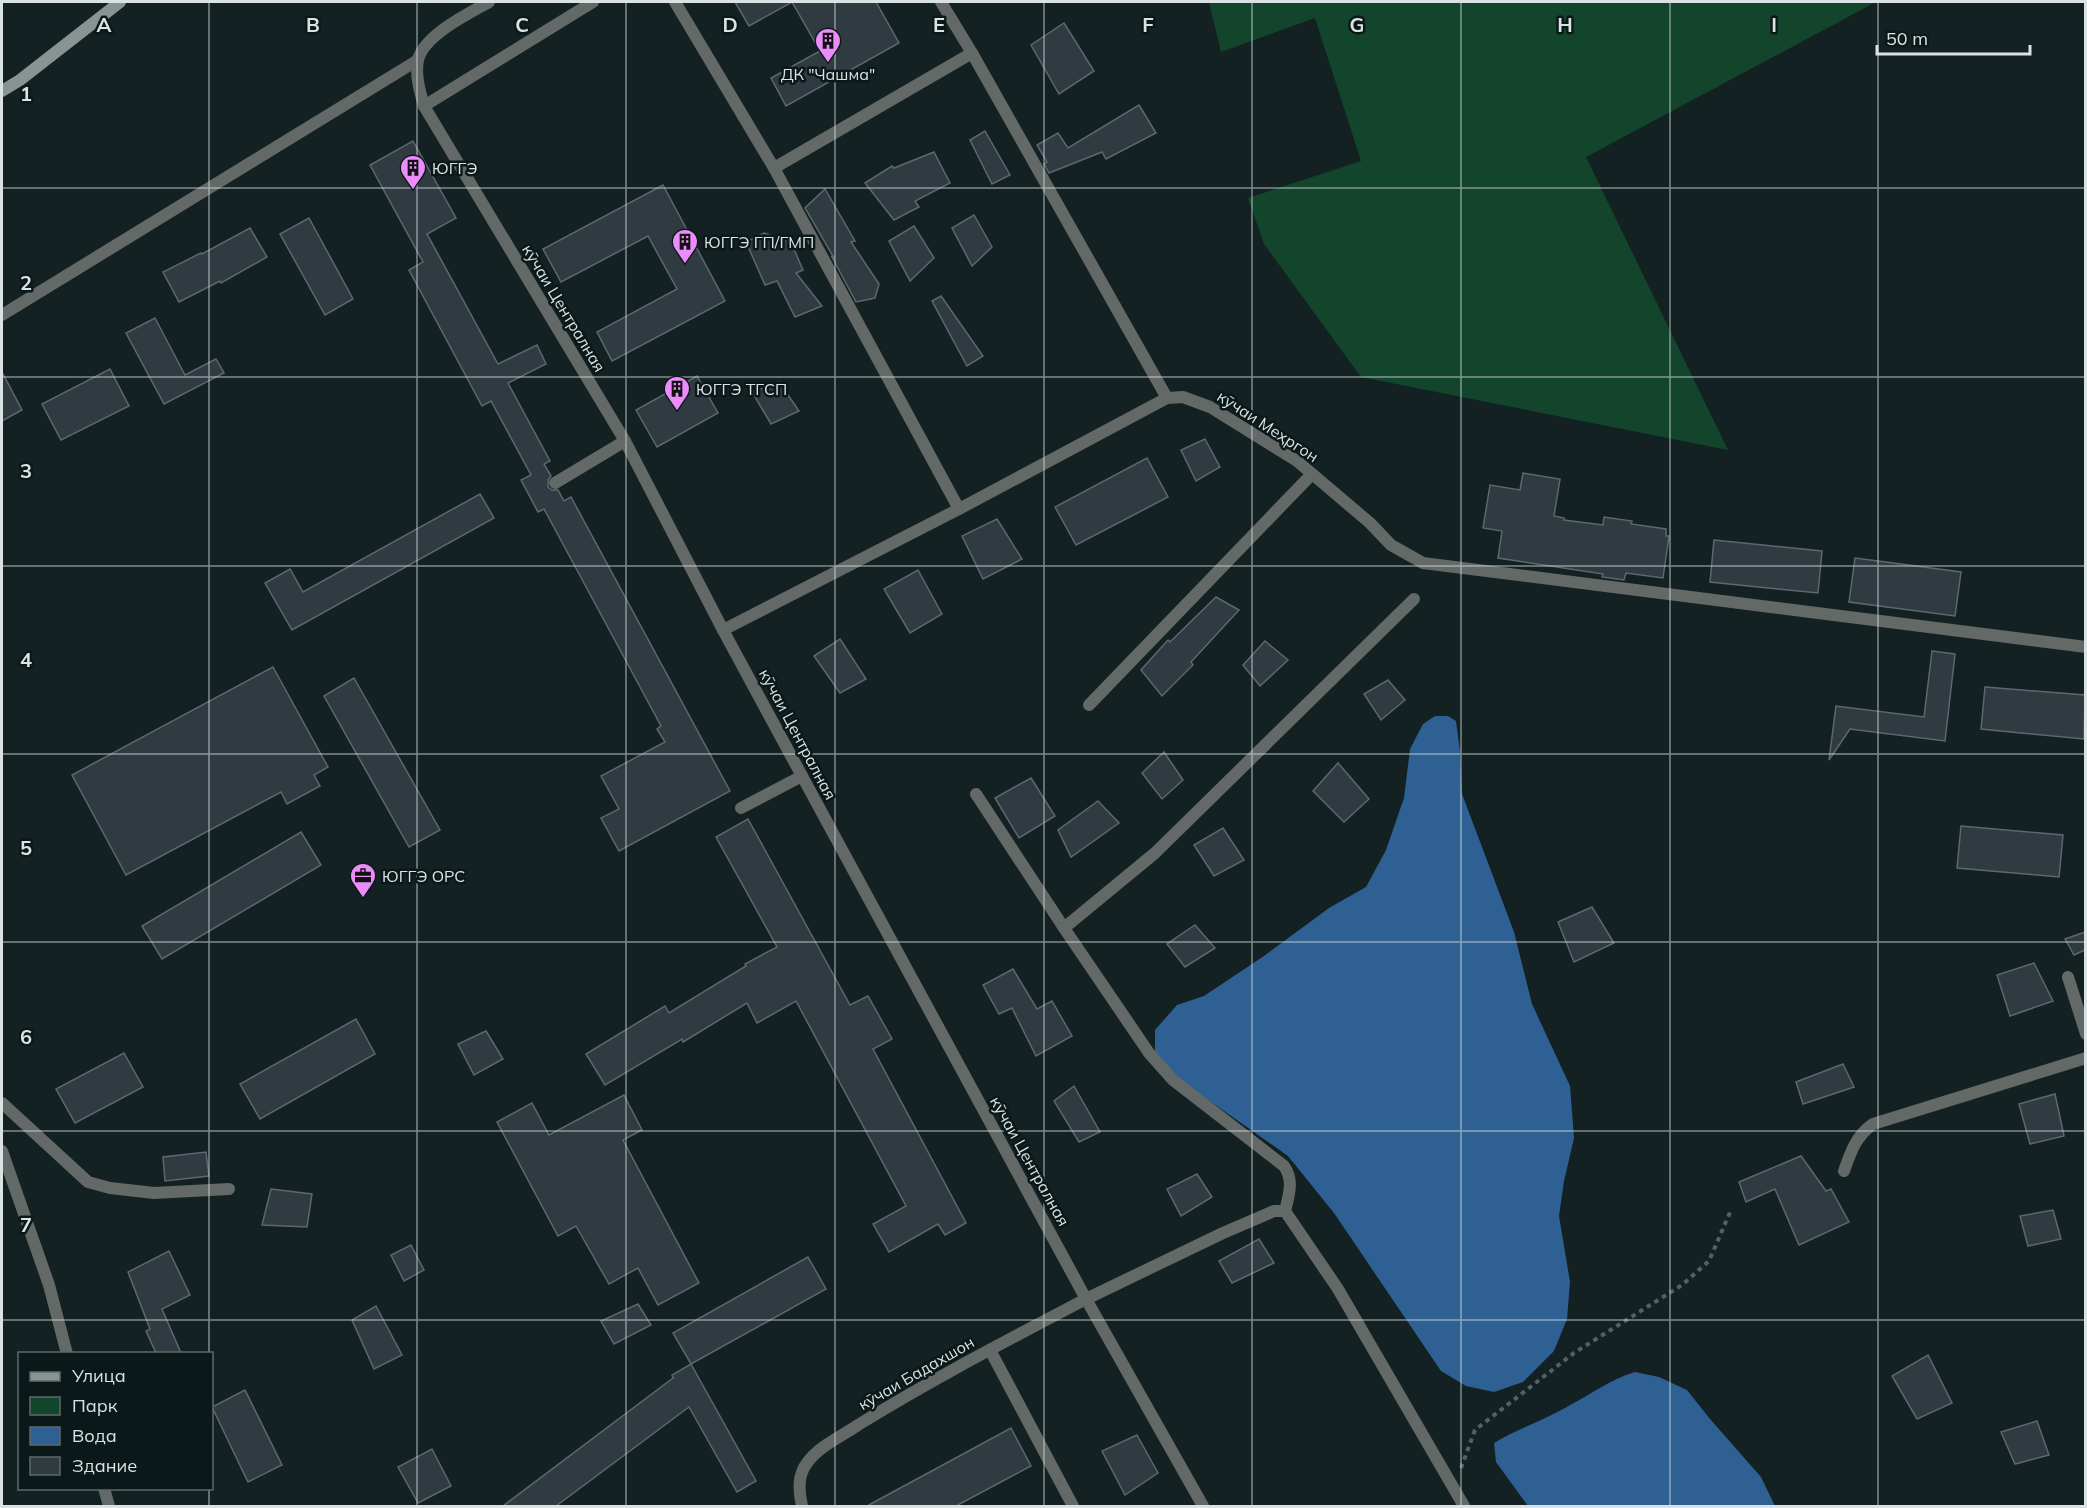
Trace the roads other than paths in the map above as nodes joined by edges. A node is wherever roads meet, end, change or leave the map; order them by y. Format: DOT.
graph roads {
  1 [pos="120,2"];
  2 [pos="489,2"];
  3 [pos="593,2"];
  4 [pos="675,2"];
  5 [pos="940,2"];
  6 [pos="972,53"];
  7 [pos="418,60"];
  8 [pos="2,92"];
  9 [pos="424,106"];
  10 [pos="774,168"];
  11 [pos="2,315"];
  12 [pos="1167,398"];
  13 [pos="625,441"];
  14 [pos="1312,474"];
  15 [pos="555,483"];
  16 [pos="959,509"];
  17 [pos="1414,599"];
  18 [pos="723,630"];
  19 [pos="2085,647"];
  20 [pos="1089,705"];
  21 [pos="802,776"];
  22 [pos="976,794"];
  23 [pos="741,808"];
  24 [pos="1064,928"];
  25 [pos="2067,977"];
  26 [pos="2085,1034"];
  27 [pos="2085,1059"];
  28 [pos="2,1103"];
  29 [pos="2,1151"];
  30 [pos="1844,1171"];
  31 [pos="229,1189"];
  32 [pos="1285,1211"];
  33 [pos="1086,1299"];
  34 [pos="990,1350"];
  35 [pos="67,1352"];
  36 [pos="105,1490"];
  37 [pos="1461,1501"];
  38 [pos="109,1506"];
  39 [pos="802,1506"];
  40 [pos="1073,1506"];
  41 [pos="1203,1506"];
  1 -- 8 [label="main road"];
  2 -- 7 [label="street"];
  3 -- 9 [label="street"];
  4 -- 10 [label="street"];
  5 -- 6 [label="street"];
  6 -- 10 [label="street"];
  6 -- 12 [label="street"];
  7 -- 9 [label="street, кӯчаи Централная"];
  7 -- 11 [label="street"];
  9 -- 13 [label="street, кӯчаи Централная"];
  10 -- 16 [label="street"];
  12 -- 14 [label="street, кӯчаи Меҳргон"];
  12 -- 16 [label="street"];
  13 -- 15 [label="street"];
  13 -- 18 [label="street, кӯчаи Централная"];
  14 -- 19 [label="street, кӯчаи Меҳргон"];
  14 -- 20 [label="street"];
  16 -- 18 [label="street"];
  17 -- 24 [label="street"];
  18 -- 21 [label="street, кӯчаи Централная"];
  21 -- 23 [label="street"];
  21 -- 33 [label="street, кӯчаи Централная"];
  22 -- 24 [label="street"];
  24 -- 32 [label="street"];
  25 -- 26 [label="street"];
  27 -- 30 [label="street"];
  28 -- 31 [label="street"];
  29 -- 35 [label="street"];
  32 -- 33 [label="street, кӯчаи Бадахшон"];
  32 -- 37 [label="street"];
  33 -- 34 [label="street, кӯчаи Бадахшон"];
  33 -- 41 [label="street, кӯчаи Централная"];
  34 -- 39 [label="street, кӯчаи Бадахшон"];
  34 -- 40 [label="street"];
  36 -- 38 [label="street"];
}
